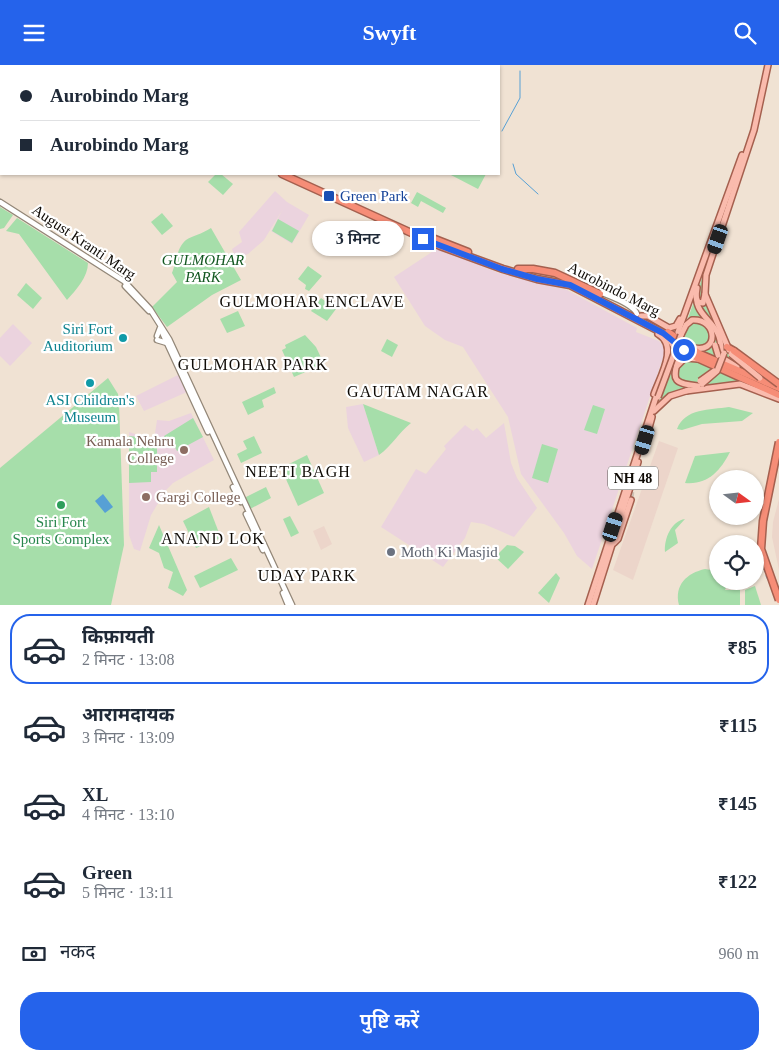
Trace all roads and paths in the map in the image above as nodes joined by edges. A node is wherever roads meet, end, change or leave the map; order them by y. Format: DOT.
graph roads {
  1 [pos="767,65"];
  2 [pos="284,175"];
  3 [pos="293,175"];
  4 [pos="0,203"];
  5 [pos="524,271"];
  6 [pos="700,273"];
  7 [pos="561,279"];
  8 [pos="705,294"];
  9 [pos="696,296"];
  10 [pos="640,317"];
  11 [pos="684,324"];
  12 [pos="160,328"];
  13 [pos="663,333"];
  14 [pos="167,343"];
  15 [pos="685,344"];
  16 [pos="723,351"];
  17 [pos="733,352"];
  18 [pos="705,363"];
  19 [pos="751,377"];
  20 [pos="700,384"];
  21 [pos="779,386"];
  22 [pos="686,391"];
  23 [pos="767,392"];
  24 [pos="779,395"];
  25 [pos="779,399"];
  26 [pos="654,411"];
  27 [pos="646,423"];
  28 [pos="779,442"];
  29 [pos="779,466"];
  30 [pos="621,496"];
  31 [pos="631,500"];
  32 [pos="610,544"];
  33 [pos="779,594"];
  34 [pos="779,600"];
  35 [pos="290,605"];
  36 [pos="588,605"];
  37 [pos="593,605"];
  1 -- 6 [label="main road"];
  1 -- 8 [label="main road"];
  2 -- 5 [label="highway, Aurobindo Marg"];
  3 -- 5 [label="highway, Aurobindo Marg"];
  4 -- 12 [label="main road, August Kranti Marg"];
  4 -- 35 [label="main road, August Kranti Marg"];
  5 -- 7 [label="highway, Aurobindo Marg"];
  6 -- 9 [label="main road"];
  6 -- 10 [label="main road"];
  6 -- 11 [label="main road"];
  7 -- 10 [label="highway, Aurobindo Marg"];
  7 -- 10 [label="highway, Aurobindo Marg"];
  8 -- 9 [label="main road"];
  8 -- 16 [label="main road"];
  9 -- 16 [label="main road"];
  10 -- 13 [label="highway, Aurobindo Marg"];
  10 -- 15 [label="highway, Aurobindo Marg"];
  10 -- 27 [label="main road"];
  11 -- 15 [label="main road"];
  11 -- 16 [label="main road, bridge"];
  11 -- 26 [label="main road, bridge"];
  11 -- 27 [label="main road, bridge"];
  12 -- 14 [label="main road, August Kranti Marg"];
  12 -- 14 [label="main road"];
  13 -- 18 [label="highway, Aurobindo Marg"];
  13 -- 20 [label="main road"];
  14 -- 35 [label="main road, August Kranti Marg"];
  15 -- 19 [label="highway, Aurobindo Marg"];
  16 -- 17 [label="highway"];
  16 -- 19 [label="main road"];
  16 -- 20 [label="main road, bridge"];
  17 -- 21 [label="highway, bridge"];
  17 -- 21 [label="main road, bridge"];
  18 -- 20 [label="main road"];
  18 -- 23 [label="highway, Aurobindo Marg"];
  19 -- 21 [label="highway, Aurobindo Marg"];
  20 -- 22 [label="main road"];
  22 -- 23 [label="main road"];
  22 -- 26 [label="main road"];
  23 -- 24 [label="highway, Aurobindo Marg"];
  23 -- 25 [label="main road"];
  26 -- 32 [label="main road, NH 48"];
  27 -- 32 [label="main road, NH 48"];
  28 -- 34 [label="highway, bridge"];
  29 -- 33 [label="highway, bridge"];
  30 -- 32 [label="main road"];
  31 -- 32 [label="main road"];
  32 -- 36 [label="main road, NH 48"];
  32 -- 37 [label="main road, NH 48"];
}
